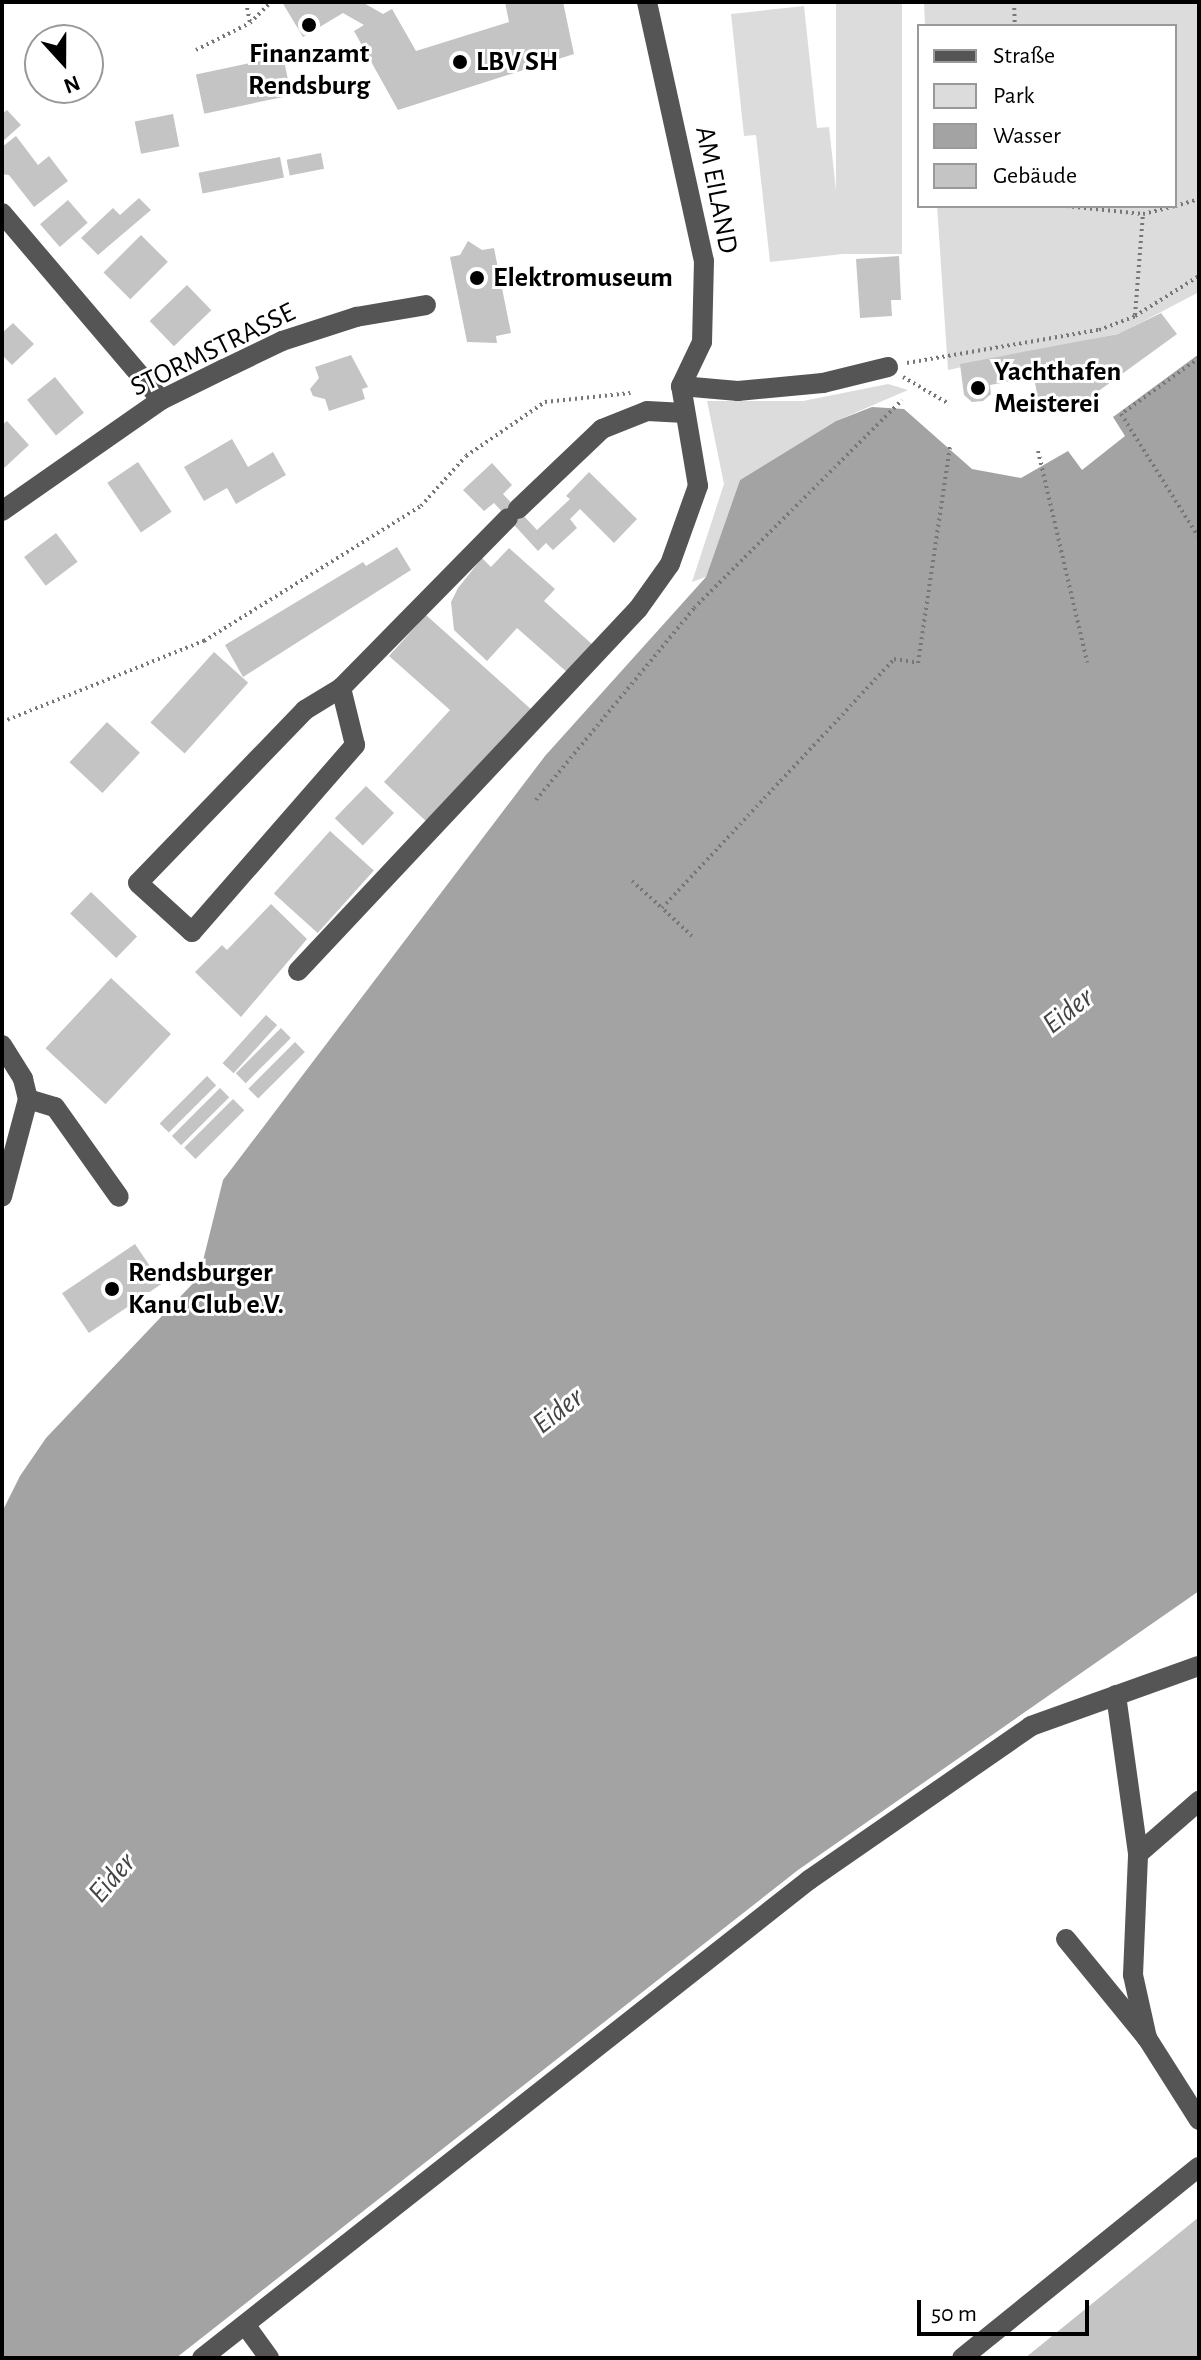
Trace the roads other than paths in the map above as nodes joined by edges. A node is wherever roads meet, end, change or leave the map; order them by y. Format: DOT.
graph roads {
  1 [pos="647,2"];
  2 [pos="2,213"];
  3 [pos="426,305"];
  4 [pos="888,367"];
  5 [pos="681,386"];
  6 [pos="161,400"];
  7 [pos="685,413"];
  8 [pos="2,511"];
  9 [pos="341,688"];
  10 [pos="298,971"];
  11 [pos="2,1045"];
  12 [pos="28,1099"];
  13 [pos="2,1197"];
  14 [pos="119,1197"];
  15 [pos="1199,1666"];
  16 [pos="1116,1695"];
  17 [pos="1199,1801"];
  18 [pos="1138,1854"];
  19 [pos="1066,1939"];
  20 [pos="1147,2038"];
  21 [pos="1199,2120"];
  22 [pos="1199,2167"];
  23 [pos="246,2326"];
  24 [pos="202,2358"];
  25 [pos="269,2358"];
  26 [pos="962,2358"];
  1 -- 5 [label="street, AM EILAND"];
  2 -- 6 [label="street"];
  3 -- 6 [label="street, STORMSTRASSE"];
  4 -- 5 [label="street"];
  5 -- 7 [label="street"];
  6 -- 8 [label="street, STORMSTRASSE"];
  7 -- 9 [label="street"];
  7 -- 10 [label="street"];
  9 -- 9 [label="street"];
  11 -- 12 [label="street"];
  12 -- 13 [label="street"];
  12 -- 14 [label="street"];
  15 -- 16 [label="street"];
  16 -- 18 [label="street"];
  16 -- 23 [label="street"];
  17 -- 18 [label="street"];
  18 -- 20 [label="street"];
  19 -- 20 [label="street"];
  20 -- 21 [label="street"];
  22 -- 26 [label="street"];
  23 -- 24 [label="street"];
  23 -- 25 [label="street"];
}
